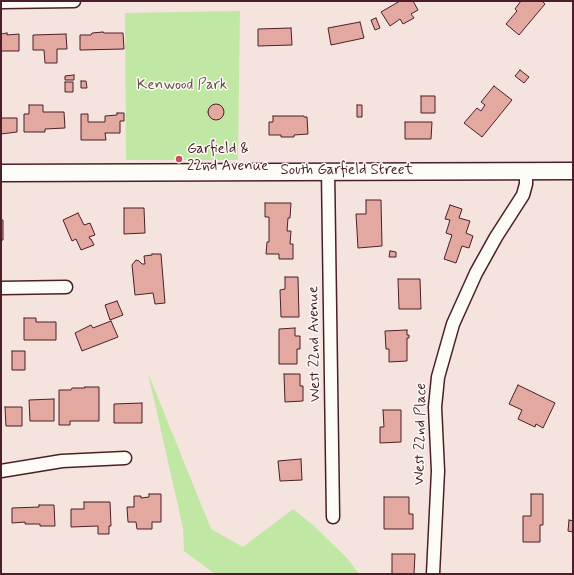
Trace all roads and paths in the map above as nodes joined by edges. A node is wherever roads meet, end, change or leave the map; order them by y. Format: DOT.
graph roads {
  1 [pos="46,1"];
  2 [pos="74,1"];
  3 [pos="1,2"];
  4 [pos="328,171"];
  5 [pos="526,171"];
  6 [pos="573,171"];
  7 [pos="1,173"];
  8 [pos="66,287"];
  9 [pos="1,288"];
  10 [pos="125,458"];
  11 [pos="1,471"];
  12 [pos="333,517"];
  13 [pos="433,574"];
  1 -- 2 [label="street"];
  1 -- 3 [label="street"];
  4 -- 5 [label="street, South Garfield Street"];
  4 -- 7 [label="street, South Garfield Street"];
  4 -- 12 [label="street, West 22nd Avenue"];
  5 -- 6 [label="street, South Garfield Street"];
  5 -- 13 [label="street, West 22nd Place"];
  8 -- 9 [label="street"];
  10 -- 11 [label="street"];
}
